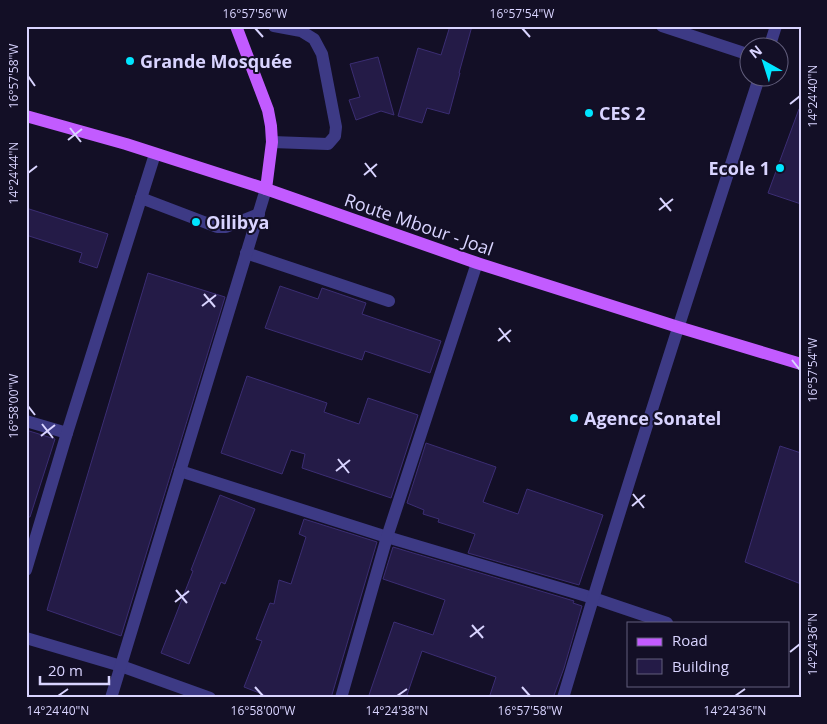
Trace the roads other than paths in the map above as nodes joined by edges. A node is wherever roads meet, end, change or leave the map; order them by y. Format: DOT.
graph roads {
  1 [pos="236,26"];
  2 [pos="274,26"];
  3 [pos="662,26"];
  4 [pos="776,26"];
  5 [pos="772,38"];
  6 [pos="740,52"];
  7 [pos="756,88"];
  8 [pos="26,116"];
  9 [pos="272,142"];
  10 [pos="155,154"];
  11 [pos="266,189"];
  12 [pos="141,198"];
  13 [pos="258,214"];
  14 [pos="246,253"];
  15 [pos="477,263"];
  16 [pos="389,301"];
  17 [pos="678,327"];
  18 [pos="801,364"];
  19 [pos="26,421"];
  20 [pos="67,433"];
  21 [pos="180,471"];
  22 [pos="387,537"];
  23 [pos="26,570"];
  24 [pos="592,598"];
  25 [pos="664,622"];
  26 [pos="26,638"];
  27 [pos="121,666"];
  28 [pos="111,698"];
  29 [pos="210,698"];
  30 [pos="341,698"];
  31 [pos="563,698"];
  1 -- 9 [label="main road"];
  2 -- 9 [label="street"];
  3 -- 6 [label="street"];
  4 -- 5 [label="street"];
  7 -- 17 [label="street"];
  8 -- 10 [label="main road, Route Mbour - Joal"];
  9 -- 11 [label="main road"];
  10 -- 11 [label="main road, Route Mbour - Joal"];
  10 -- 12 [label="street"];
  11 -- 13 [label="street"];
  11 -- 15 [label="main road, Route Mbour - Joal"];
  12 -- 13 [label="street"];
  12 -- 20 [label="street"];
  13 -- 14 [label="street"];
  14 -- 16 [label="street"];
  14 -- 21 [label="street"];
  15 -- 17 [label="main road, Route Mbour - Joal"];
  15 -- 22 [label="street"];
  17 -- 18 [label="main road, Route Mbour - Joal"];
  17 -- 24 [label="street"];
  19 -- 20 [label="street"];
  20 -- 23 [label="street"];
  21 -- 22 [label="street"];
  21 -- 27 [label="street"];
  22 -- 24 [label="street"];
  22 -- 30 [label="street"];
  24 -- 25 [label="street"];
  24 -- 31 [label="street"];
  26 -- 27 [label="street"];
  27 -- 28 [label="street"];
  27 -- 29 [label="street"];
}
